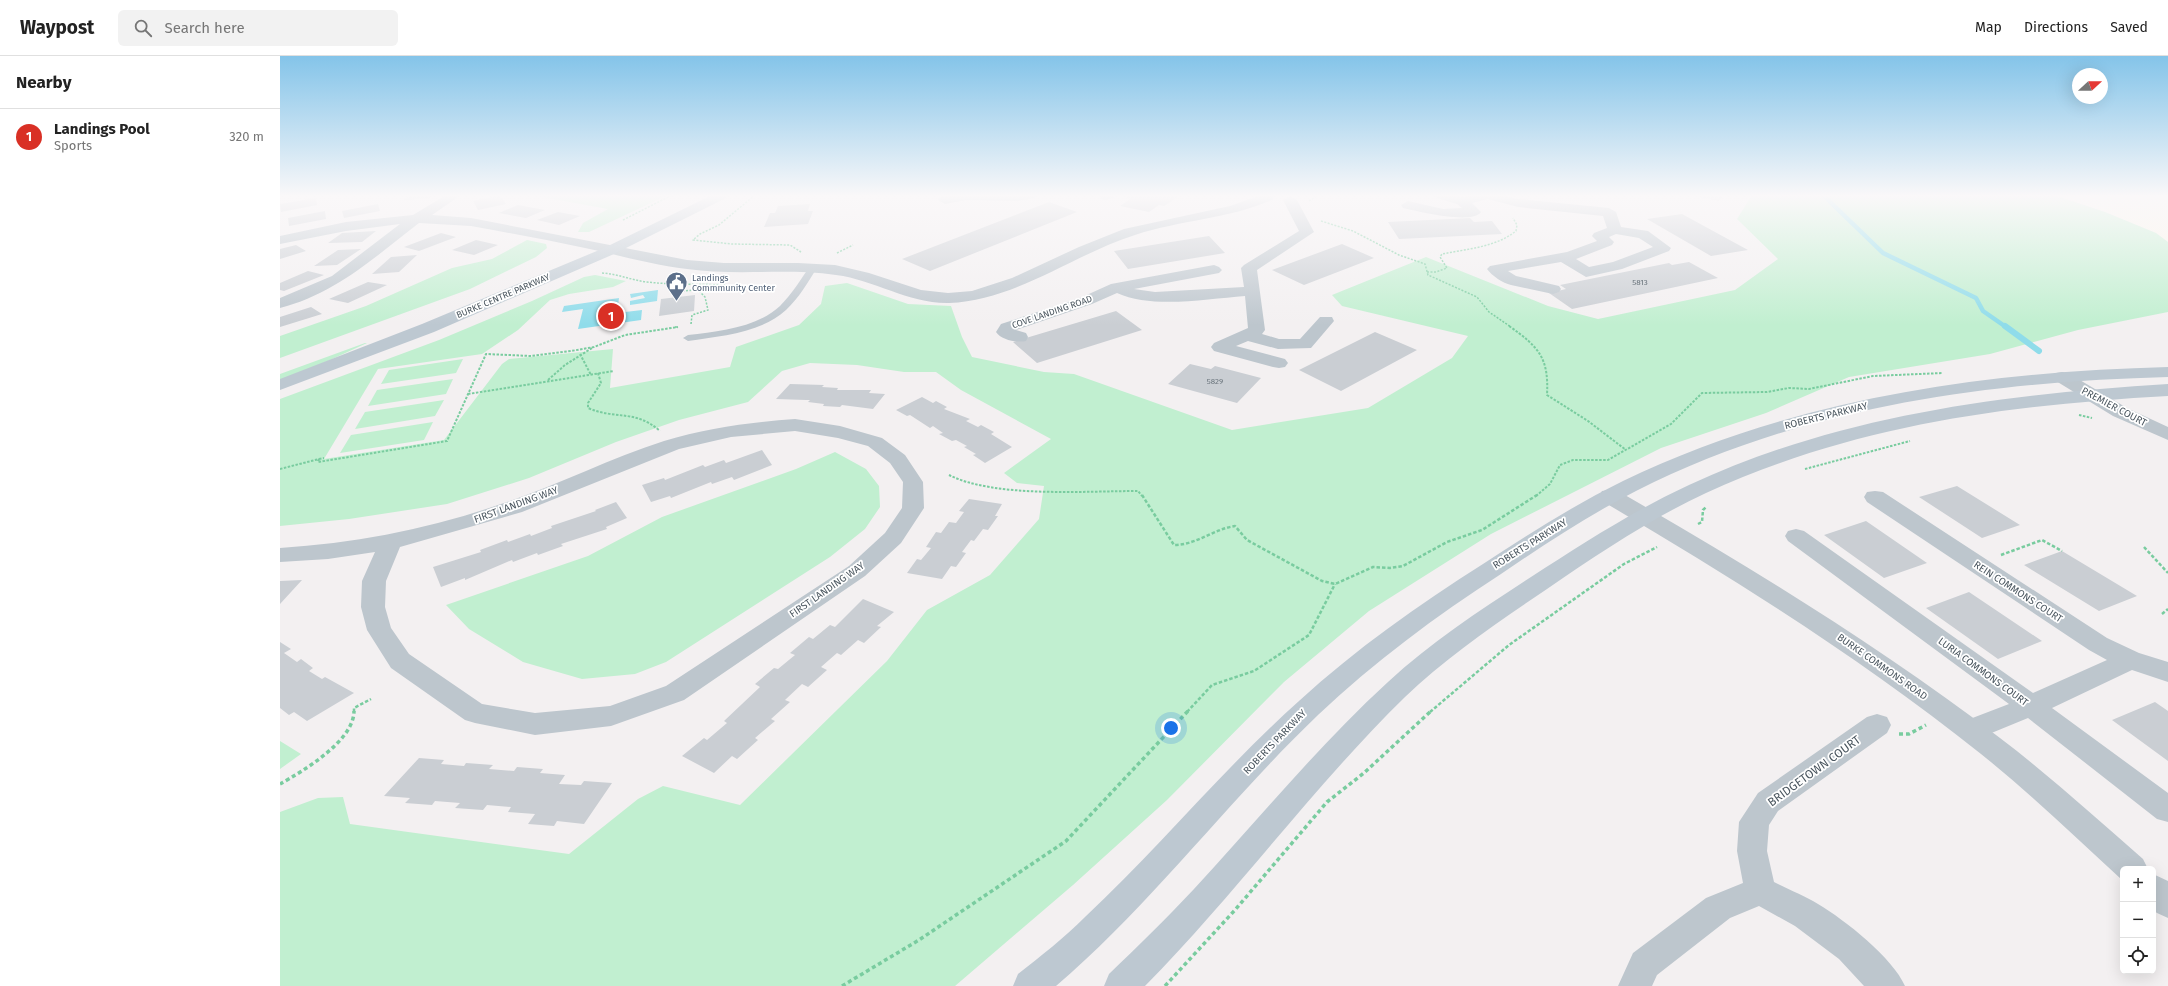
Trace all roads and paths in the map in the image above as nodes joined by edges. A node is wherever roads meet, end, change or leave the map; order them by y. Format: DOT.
graph roads {
  1 [pos="390,238"];
  2 [pos="556,238"];
  3 [pos="604,238"];
  4 [pos="635,238"];
  5 [pos="696,238"];
  6 [pos="1112,238"];
  7 [pos="1296,238"];
  8 [pos="1367,238"];
  9 [pos="1505,238"];
  10 [pos="1602,238"];
  11 [pos="1650,238"];
  12 [pos="590,245"];
  13 [pos="853,245"];
  14 [pos="610,251"];
  15 [pos="841,252"];
  16 [pos="805,254"];
  17 [pos="1563,257"];
  18 [pos="1538,261"];
  19 [pos="813,268"];
  20 [pos="1214,270"];
  21 [pos="1427,272"];
  22 [pos="1586,272"];
  23 [pos="681,284"];
  24 [pos="699,285"];
  25 [pos="1117,287"];
  26 [pos="1553,288"];
  27 [pos="698,290"];
  28 [pos="679,291"];
  29 [pos="1252,291"];
  30 [pos="677,297"];
  31 [pos="280,303"];
  32 [pos="1326,321"];
  33 [pos="698,325"];
  34 [pos="683,327"];
  35 [pos="1246,335"];
  36 [pos="1020,337"];
  37 [pos="688,338"];
  38 [pos="594,347"];
  39 [pos="486,354"];
  40 [pos="580,354"];
  41 [pos="482,355"];
  42 [pos="1279,363"];
  43 [pos="280,370"];
  44 [pos="614,371"];
  45 [pos="2168,372"];
  46 [pos="591,374"];
  47 [pos="598,374"];
  48 [pos="2062,378"];
  49 [pos="547,380"];
  50 [pos="280,385"];
  51 [pos="2168,390"];
  52 [pos="468,394"];
  53 [pos="2089,395"];
  54 [pos="2077,415"];
  55 [pos="2098,420"];
  56 [pos="661,431"];
  57 [pos="2168,434"];
  58 [pos="1914,440"];
  59 [pos="1626,450"];
  60 [pos="319,458"];
  61 [pos="324,458"];
  62 [pos="280,469"];
  63 [pos="1803,469"];
  64 [pos="950,475"];
  65 [pos="1610,496"];
  66 [pos="1875,497"];
  67 [pos="1708,504"];
  68 [pos="1645,516"];
  69 [pos="1702,522"];
  70 [pos="1796,536"];
  71 [pos="392,542"];
  72 [pos="2144,547"];
  73 [pos="2062,551"];
  74 [pos="1646,553"];
  75 [pos="280,555"];
  76 [pos="1976,564"];
  77 [pos="1292,565"];
  78 [pos="2168,573"];
  79 [pos="1335,584"];
  80 [pos="2168,609"];
  81 [pos="2162,614"];
  82 [pos="2130,660"];
  83 [pos="2168,672"];
  84 [pos="370,699"];
  85 [pos="2031,706"];
  86 [pos="1929,724"];
  87 [pos="1876,725"];
  88 [pos="1972,730"];
  89 [pos="1910,734"];
  90 [pos="280,784"];
  91 [pos="2168,810"];
  92 [pos="2129,866"];
  93 [pos="1760,891"];
  94 [pos="2156,891"];
  95 [pos="2168,903"];
  96 [pos="842,986"];
  97 [pos="1030,986"];
  98 [pos="1121,986"];
  99 [pos="1165,986"];
  100 [pos="1636,986"];
  101 [pos="1888,986"];
  1 -- 31 [label="street"];
  2 -- 12 [label="street"];
  3 -- 12 [label="main road, BURKE CENTRE PARKWAY"];
  4 -- 14 [label="main road, BURKE CENTRE PARKWAY"];
  5 -- 16 [label="path"];
  6 -- 19 [label="street"];
  7 -- 29 [label="street"];
  8 -- 21 [label="path"];
  9 -- 21 [label="path"];
  10 -- 17 [label="street"];
  11 -- 22 [label="street"];
  12 -- 14 [label="street"];
  12 -- 43 [label="main road, BURKE CENTRE PARKWAY"];
  13 -- 15 [label="path"];
  14 -- 19 [label="street"];
  14 -- 50 [label="main road, BURKE CENTRE PARKWAY"];
  17 -- 18 [label="street"];
  17 -- 22 [label="street"];
  18 -- 22 [label="street"];
  18 -- 26 [label="street"];
  19 -- 37 [label="lane"];
  20 -- 25 [label="street, COVE LANDING ROAD"];
  21 -- 59 [label="path"];
  23 -- 28 [label="path"];
  24 -- 27 [label="path"];
  25 -- 29 [label="street"];
  25 -- 36 [label="street, COVE LANDING ROAD"];
  27 -- 28 [label="path"];
  27 -- 33 [label="path"];
  28 -- 30 [label="path"];
  29 -- 35 [label="street"];
  32 -- 35 [label="street"];
  34 -- 38 [label="path"];
  35 -- 42 [label="street"];
  38 -- 39 [label="path"];
  38 -- 40 [label="path"];
  39 -- 41 [label="path"];
  39 -- 52 [label="path"];
  40 -- 46 [label="path"];
  40 -- 49 [label="path"];
  44 -- 47 [label="path"];
  45 -- 48 [label="main road, ROBERTS PARKWAY"];
  46 -- 47 [label="path"];
  46 -- 49 [label="path"];
  47 -- 56 [label="path"];
  48 -- 53 [label="street, PREMIER COURT"];
  48 -- 65 [label="main road, ROBERTS PARKWAY"];
  49 -- 52 [label="path"];
  51 -- 53 [label="main road"];
  52 -- 60 [label="path"];
  53 -- 57 [label="street, PREMIER COURT"];
  53 -- 68 [label="main road"];
  54 -- 55 [label="path"];
  58 -- 63 [label="path"];
  60 -- 61 [label="path"];
  60 -- 62 [label="path"];
  64 -- 77 [label="path"];
  65 -- 68 [label="street, BURKE COMMONS ROAD"];
  65 -- 97 [label="main road, ROBERTS PARKWAY"];
  66 -- 76 [label="street, REIN COMMONS COURT"];
  67 -- 69 [label="path"];
  68 -- 88 [label="street, BURKE COMMONS ROAD"];
  68 -- 98 [label="main road"];
  70 -- 85 [label="street, LURIA COMMONS COURT"];
  71 -- 71 [label="street, FIRST LANDING WAY"];
  71 -- 75 [label="street, FIRST LANDING WAY"];
  72 -- 78 [label="path"];
  73 -- 76 [label="path"];
  74 -- 99 [label="path"];
  76 -- 82 [label="street, REIN COMMONS COURT"];
  79 -- 96 [label="path"];
  80 -- 81 [label="path"];
  82 -- 83 [label="street, REIN COMMONS COURT"];
  82 -- 85 [label="street"];
  84 -- 90 [label="path"];
  85 -- 88 [label="street"];
  85 -- 91 [label="street, LURIA COMMONS COURT"];
  86 -- 89 [label="path"];
  87 -- 93 [label="street, BRIDGETOWN COURT"];
  88 -- 92 [label="street, BURKE COMMONS ROAD"];
  93 -- 100 [label="street"];
  93 -- 101 [label="street"];
  94 -- 95 [label="street"];
}
